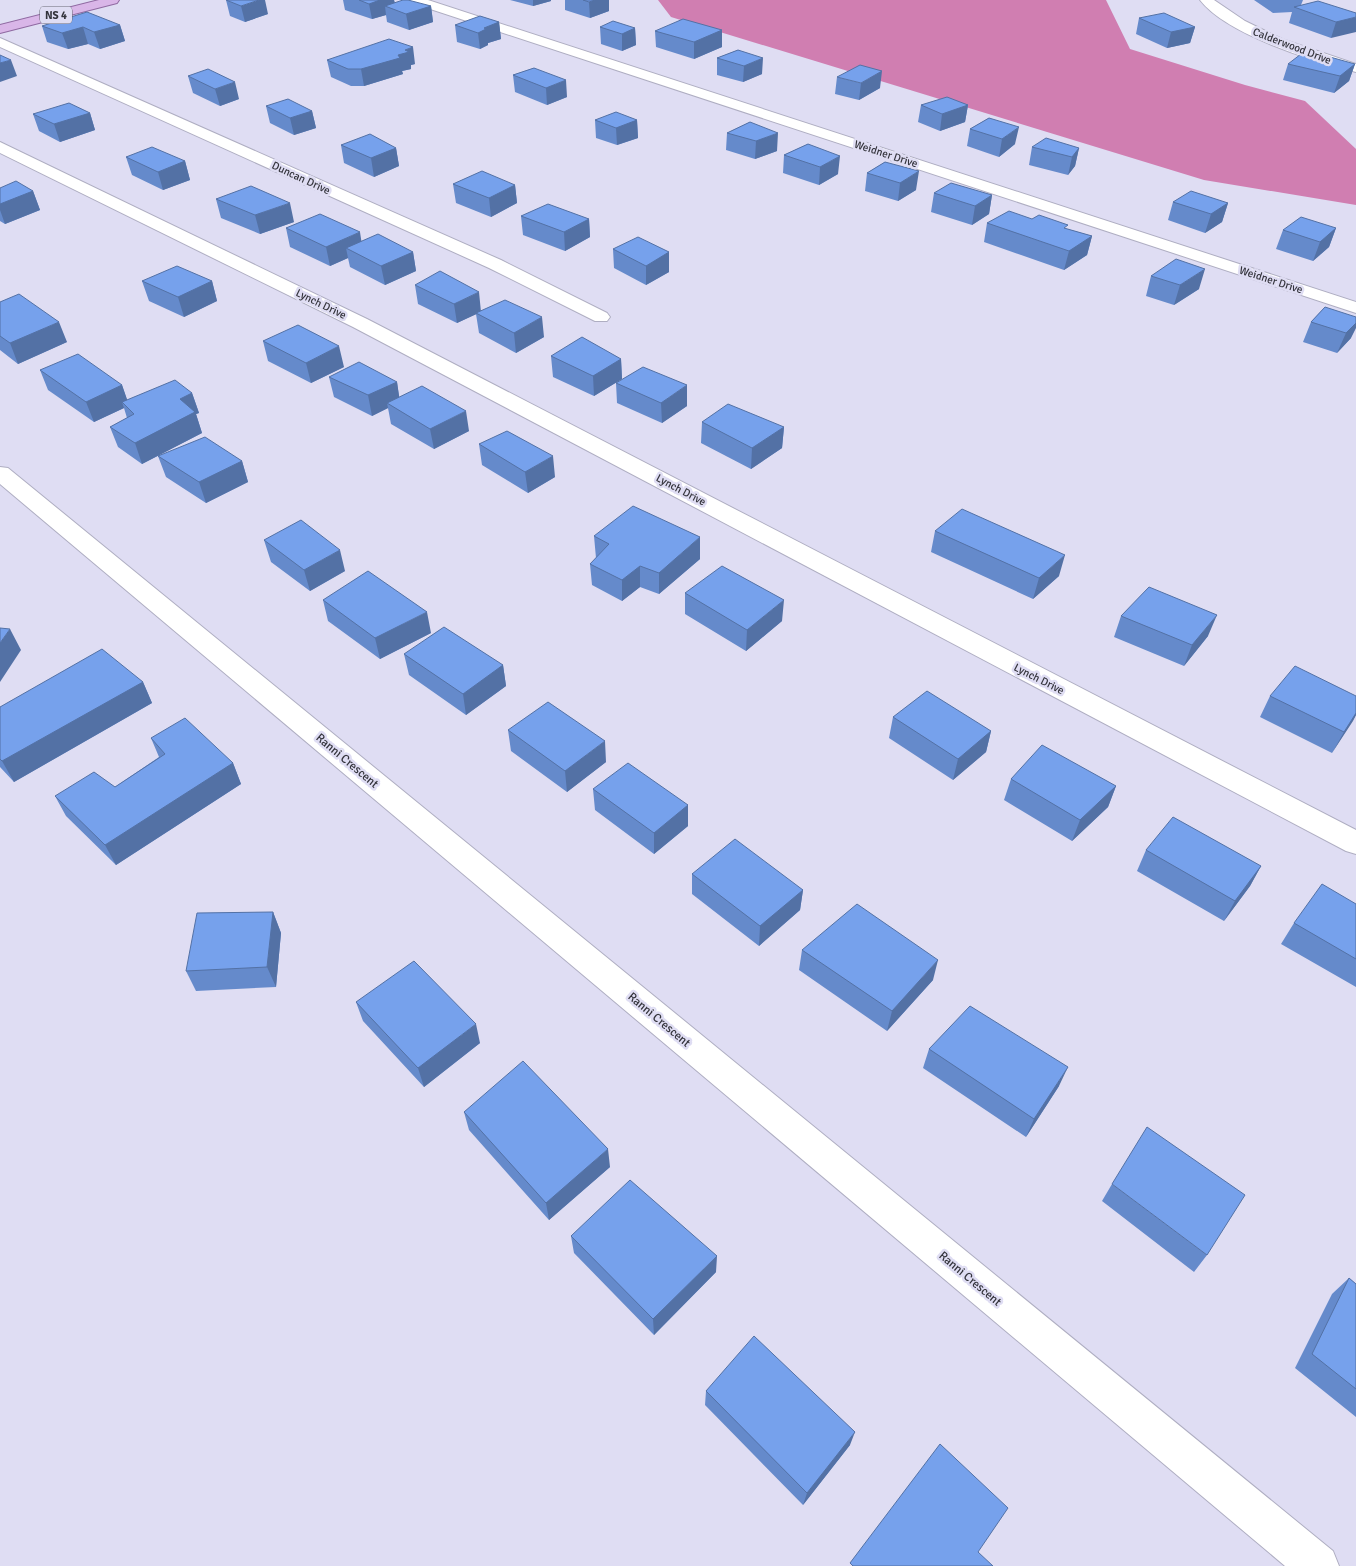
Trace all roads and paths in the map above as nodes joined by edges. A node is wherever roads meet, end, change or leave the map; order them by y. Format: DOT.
graph roads {
  1 [pos="113,0"];
  2 [pos="416,0"];
  3 [pos="1206,0"];
  4 [pos="0,29"];
  5 [pos="0,42"];
  6 [pos="1356,68"];
  7 [pos="0,147"];
  8 [pos="1356,308"];
  9 [pos="601,317"];
  10 [pos="0,473"];
  11 [pos="1356,843"];
  12 [pos="1318,1566"];
  1 -- 4 [label="main road, NS 4"];
  2 -- 8 [label="street, Weidner Drive"];
  3 -- 6 [label="street, Calderwood Drive"];
  5 -- 9 [label="street, Duncan Drive"];
  7 -- 11 [label="street, Lynch Drive"];
  10 -- 12 [label="street, Ranni Crescent"];
}
